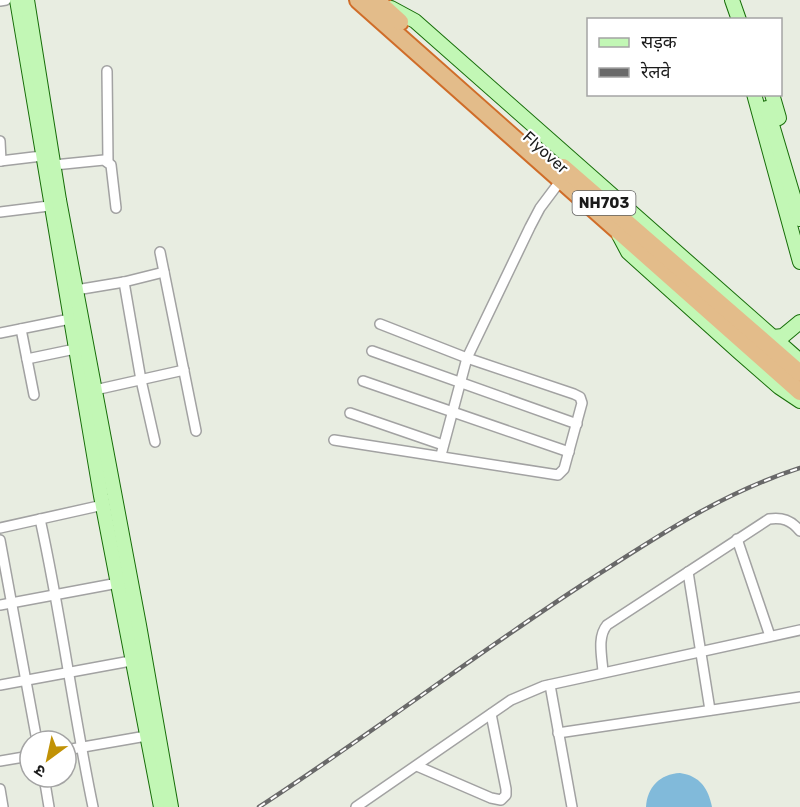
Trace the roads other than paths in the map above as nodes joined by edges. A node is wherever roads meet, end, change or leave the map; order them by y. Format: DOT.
graph roads {
  1 [pos="6,0"];
  2 [pos="16,0"];
  3 [pos="27,0"];
  4 [pos="358,0"];
  5 [pos="376,0"];
  6 [pos="732,0"];
  7 [pos="0,2"];
  8 [pos="738,18"];
  9 [pos="107,71"];
  10 [pos="755,96"];
  11 [pos="764,96"];
  12 [pos="773,96"];
  13 [pos="0,141"];
  14 [pos="42,156"];
  15 [pos="1,161"];
  16 [pos="108,162"];
  17 [pos="54,165"];
  18 [pos="561,180"];
  19 [pos="800,190"];
  20 [pos="55,205"];
  21 [pos="116,208"];
  22 [pos="0,212"];
  23 [pos="800,219"];
  24 [pos="618,232"];
  25 [pos="160,252"];
  26 [pos="800,262"];
  27 [pos="164,272"];
  28 [pos="124,282"];
  29 [pos="76,291"];
  30 [pos="70,319"];
  31 [pos="800,322"];
  32 [pos="380,324"];
  33 [pos="21,329"];
  34 [pos="0,333"];
  35 [pos="773,337"];
  36 [pos="75,348"];
  37 [pos="372,351"];
  38 [pos="467,358"];
  39 [pos="27,359"];
  40 [pos="800,361"];
  41 [pos="184,370"];
  42 [pos="800,373"];
  43 [pos="141,380"];
  44 [pos="363,381"];
  45 [pos="460,383"];
  46 [pos="95,390"];
  47 [pos="800,392"];
  48 [pos="34,394"];
  49 [pos="800,401"];
  50 [pos="452,411"];
  51 [pos="350,412"];
  52 [pos="577,424"];
  53 [pos="196,432"];
  54 [pos="334,440"];
  55 [pos="155,442"];
  56 [pos="443,445"];
  57 [pos="569,452"];
  58 [pos="441,455"];
  59 [pos="103,505"];
  60 [pos="40,519"];
  61 [pos="0,528"];
  62 [pos="800,531"];
  63 [pos="737,539"];
  64 [pos="0,540"];
  65 [pos="688,572"];
  66 [pos="118,583"];
  67 [pos="56,594"];
  68 [pos="12,602"];
  69 [pos="0,605"];
  70 [pos="800,630"];
  71 [pos="770,636"];
  72 [pos="700,651"];
  73 [pos="139,659"];
  74 [pos="68,671"];
  75 [pos="603,672"];
  76 [pos="26,680"];
  77 [pos="0,685"];
  78 [pos="550,685"];
  79 [pos="800,697"];
  80 [pos="710,710"];
  81 [pos="491,714"];
  82 [pos="35,729"];
  83 [pos="558,733"];
  84 [pos="153,735"];
  85 [pos="81,747"];
  86 [pos="78,748"];
  87 [pos="18,758"];
  88 [pos="0,761"];
  89 [pos="417,766"];
  90 [pos="0,789"];
  91 [pos="46,789"];
  92 [pos="362,806"];
  93 [pos="3,807"];
  94 [pos="49,807"];
  95 [pos="93,807"];
  96 [pos="161,807"];
  97 [pos="171,807"];
  98 [pos="572,807"];
  1 -- 7 [label="street"];
  2 -- 14 [label="street"];
  3 -- 17 [label="street"];
  4 -- 18 [label="highway, NH703"];
  5 -- 35 [label="street"];
  5 -- 42 [label="highway, Flyover / NH703"];
  6 -- 8 [label="street"];
  9 -- 16 [label="street"];
  10 -- 26 [label="street"];
  11 -- 23 [label="street"];
  12 -- 19 [label="street"];
  13 -- 15 [label="street"];
  14 -- 15 [label="street"];
  14 -- 20 [label="street"];
  16 -- 17 [label="street"];
  16 -- 21 [label="street"];
  17 -- 20 [label="street"];
  18 -- 24 [label="highway, NH703"];
  18 -- 38 [label="street"];
  20 -- 22 [label="street"];
  20 -- 29 [label="street"];
  20 -- 30 [label="street"];
  24 -- 47 [label="highway, NH703"];
  24 -- 49 [label="street"];
  25 -- 27 [label="street"];
  27 -- 28 [label="street"];
  27 -- 41 [label="street"];
  28 -- 29 [label="street"];
  28 -- 43 [label="street"];
  29 -- 46 [label="street"];
  30 -- 33 [label="street"];
  30 -- 36 [label="street"];
  31 -- 35 [label="street"];
  32 -- 38 [label="street"];
  33 -- 34 [label="street"];
  33 -- 39 [label="street"];
  35 -- 40 [label="street"];
  36 -- 39 [label="street"];
  36 -- 59 [label="street"];
  37 -- 45 [label="street"];
  38 -- 45 [label="street"];
  38 -- 52 [label="street"];
  39 -- 48 [label="street"];
  41 -- 43 [label="street"];
  41 -- 53 [label="street"];
  43 -- 46 [label="street"];
  43 -- 55 [label="street"];
  44 -- 50 [label="street"];
  45 -- 50 [label="street"];
  45 -- 52 [label="street"];
  46 -- 73 [label="street"];
  50 -- 56 [label="street"];
  50 -- 57 [label="street"];
  51 -- 56 [label="street"];
  52 -- 57 [label="street"];
  54 -- 58 [label="street"];
  56 -- 58 [label="street"];
  57 -- 58 [label="street"];
  59 -- 60 [label="street"];
  59 -- 66 [label="street"];
  60 -- 61 [label="street"];
  60 -- 67 [label="street"];
  62 -- 63 [label="street"];
  63 -- 65 [label="street"];
  63 -- 71 [label="street"];
  64 -- 68 [label="street"];
  65 -- 72 [label="street"];
  65 -- 75 [label="street"];
  66 -- 67 [label="street"];
  66 -- 73 [label="street"];
  67 -- 68 [label="street"];
  67 -- 74 [label="street"];
  68 -- 69 [label="street"];
  68 -- 76 [label="street"];
  70 -- 71 [label="street"];
  71 -- 72 [label="street"];
  72 -- 75 [label="street"];
  72 -- 80 [label="street"];
  73 -- 74 [label="street"];
  73 -- 84 [label="street"];
  74 -- 76 [label="street"];
  74 -- 85 [label="street"];
  75 -- 78 [label="street"];
  76 -- 77 [label="street"];
  76 -- 82 [label="street"];
  78 -- 81 [label="street"];
  78 -- 83 [label="street"];
  79 -- 80 [label="street"];
  80 -- 83 [label="street"];
  81 -- 89 [label="street"];
  81 -- 89 [label="street"];
  83 -- 98 [label="street"];
  84 -- 85 [label="street"];
  84 -- 96 [label="street"];
  84 -- 97 [label="street"];
  85 -- 86 [label="street"];
  85 -- 95 [label="street"];
  87 -- 88 [label="street"];
  89 -- 92 [label="street"];
  90 -- 93 [label="street"];
  91 -- 94 [label="street"];
}
